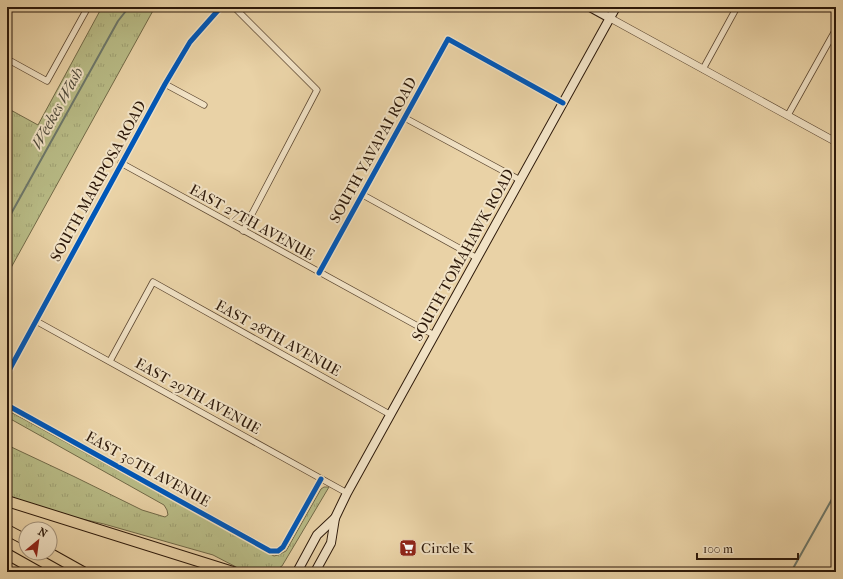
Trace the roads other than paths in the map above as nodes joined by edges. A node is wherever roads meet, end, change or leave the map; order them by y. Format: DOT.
graph roads {
  1 [pos="88,7"];
  2 [pos="221,7"];
  3 [pos="234,7"];
  4 [pos="590,7"];
  5 [pos="616,7"];
  6 [pos="737,7"];
  7 [pos="610,18"];
  8 [pos="836,29"];
  9 [pos="7,59"];
  10 [pos="703,69"];
  11 [pos="165,84"];
  12 [pos="563,104"];
  13 [pos="204,105"];
  14 [pos="788,115"];
  15 [pos="405,118"];
  16 [pos="836,142"];
  17 [pos="122,163"];
  18 [pos="520,180"];
  19 [pos="363,195"];
  20 [pos="243,231"];
  21 [pos="477,258"];
  22 [pos="319,273"];
  23 [pos="36,321"];
  24 [pos="434,335"];
  25 [pos="110,361"];
  26 [pos="7,374"];
  27 [pos="7,405"];
  28 [pos="391,415"];
  29 [pos="321,479"];
  30 [pos="348,493"];
  31 [pos="7,501"];
  32 [pos="335,518"];
  33 [pos="7,530"];
  34 [pos="18,536"];
  35 [pos="7,554"];
  36 [pos="58,558"];
  37 [pos="39,572"];
  38 [pos="84,572"];
  39 [pos="233,572"];
  40 [pos="297,572"];
  41 [pos="315,572"];
  1 -- 9 [label="street"];
  2 -- 11 [label="street, SOUTH MARIPOSA ROAD"];
  3 -- 20 [label="street"];
  4 -- 7 [label="main road"];
  5 -- 7 [label="main road, SOUTH TOMAHAWK ROAD"];
  6 -- 10 [label="street"];
  7 -- 10 [label="street"];
  7 -- 12 [label="main road, SOUTH TOMAHAWK ROAD"];
  8 -- 14 [label="street"];
  10 -- 14 [label="street"];
  11 -- 13 [label="street"];
  11 -- 17 [label="street, SOUTH MARIPOSA ROAD"];
  12 -- 15 [label="street, SOUTH YAVAPAI ROAD"];
  12 -- 18 [label="main road, SOUTH TOMAHAWK ROAD"];
  14 -- 16 [label="street"];
  15 -- 18 [label="street"];
  15 -- 19 [label="street, SOUTH YAVAPAI ROAD"];
  17 -- 20 [label="street, EAST 27TH AVENUE"];
  17 -- 23 [label="street, SOUTH MARIPOSA ROAD"];
  18 -- 21 [label="main road, SOUTH TOMAHAWK ROAD"];
  19 -- 21 [label="street"];
  19 -- 22 [label="street, SOUTH YAVAPAI ROAD"];
  20 -- 22 [label="street, EAST 27TH AVENUE"];
  21 -- 24 [label="main road, SOUTH TOMAHAWK ROAD"];
  22 -- 24 [label="street, EAST 27TH AVENUE"];
  23 -- 25 [label="street, EAST 29TH AVENUE"];
  23 -- 26 [label="street, SOUTH MARIPOSA ROAD"];
  24 -- 28 [label="main road, SOUTH TOMAHAWK ROAD"];
  25 -- 28 [label="street, EAST 28TH AVENUE"];
  25 -- 29 [label="street, EAST 29TH AVENUE"];
  27 -- 29 [label="street, EAST 30TH AVENUE"];
  28 -- 30 [label="main road, SOUTH TOMAHAWK ROAD"];
  29 -- 30 [label="street, EAST 29TH AVENUE"];
  30 -- 32 [label="main road, SOUTH TOMAHAWK ROAD"];
  31 -- 39 [label="highway"];
  32 -- 40 [label="main road, SOUTH TOMAHAWK ROAD"];
  32 -- 41 [label="main road, SOUTH TOMAHAWK ROAD"];
  33 -- 34 [label="highway"];
  35 -- 37 [label="highway"];
  36 -- 38 [label="highway"];
}
